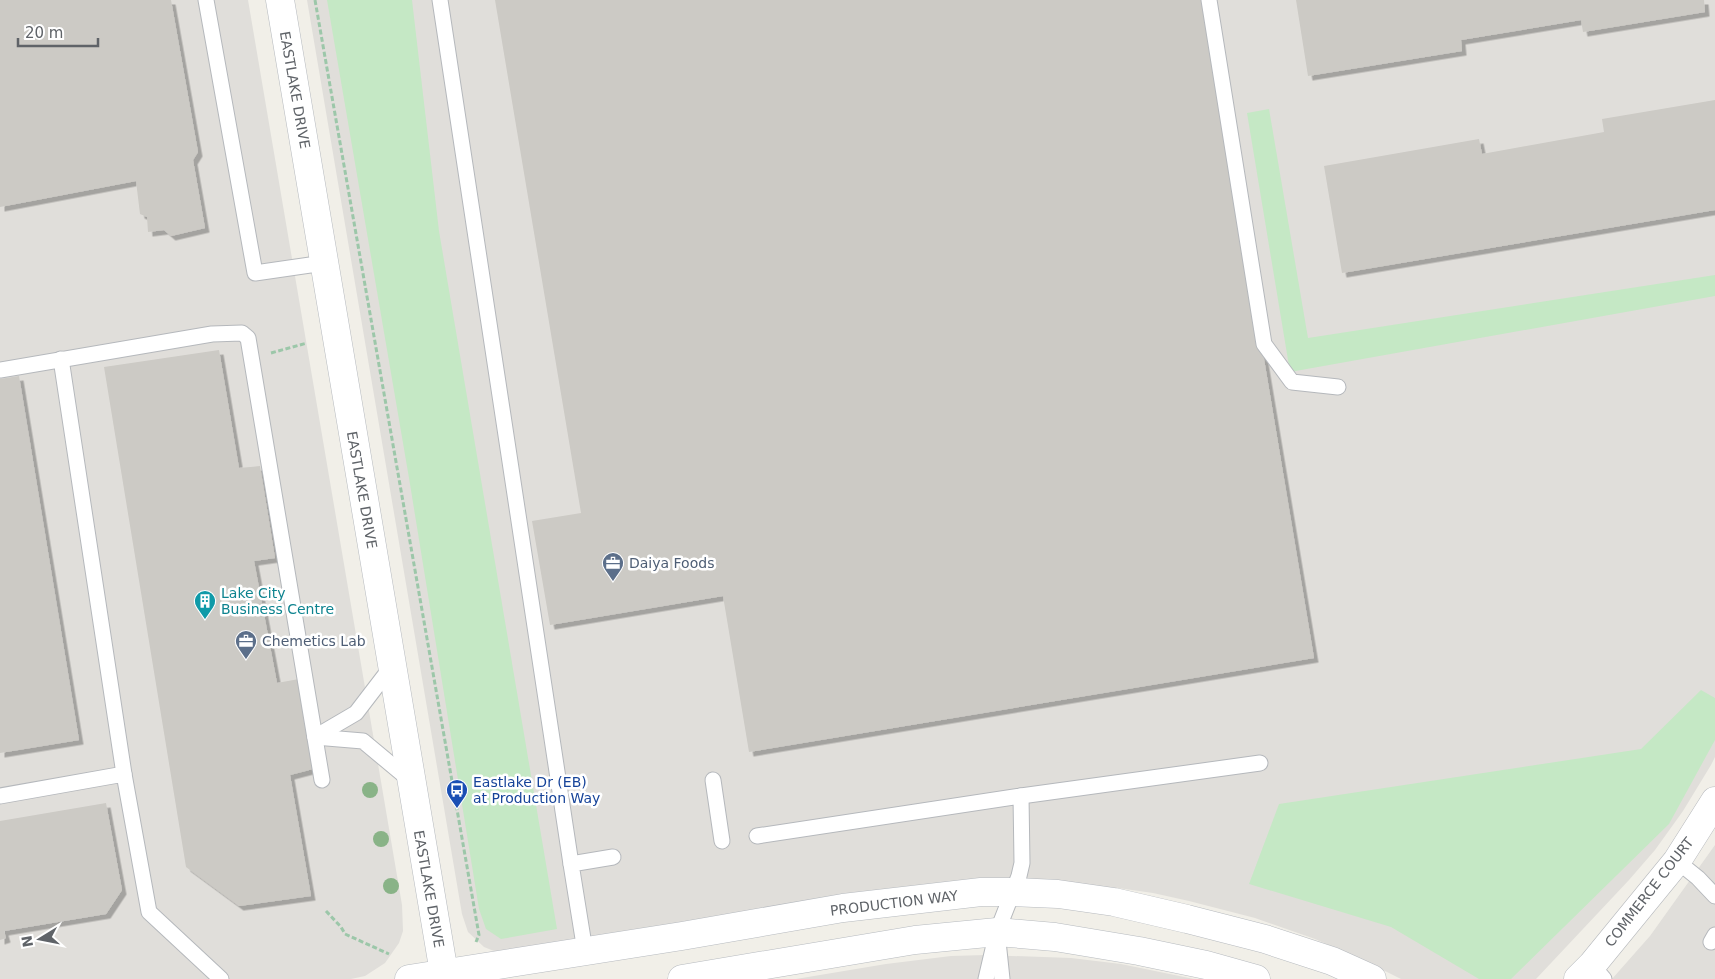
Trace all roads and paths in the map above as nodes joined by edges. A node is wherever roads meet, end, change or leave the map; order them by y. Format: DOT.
graph roads {
  1 [pos="206,0"];
  2 [pos="280,0"];
  3 [pos="315,0"];
  4 [pos="440,0"];
  5 [pos="1209,0"];
  6 [pos="324,262"];
  7 [pos="307,343"];
  8 [pos="62,359"];
  9 [pos="251,359"];
  10 [pos="0,370"];
  11 [pos="1338,387"];
  12 [pos="392,666"];
  13 [pos="315,737"];
  14 [pos="1260,763"];
  15 [pos="124,774"];
  16 [pos="322,780"];
  17 [pos="713,780"];
  18 [pos="411,781"];
  19 [pos="0,796"];
  20 [pos="1021,796"];
  21 [pos="1715,801"];
  22 [pos="757,836"];
  23 [pos="722,840"];
  24 [pos="613,857"];
  25 [pos="1677,861"];
  26 [pos="570,864"];
  27 [pos="1013,892"];
  28 [pos="1715,896"];
  29 [pos="326,911"];
  30 [pos="997,932"];
  31 [pos="476,941"];
  32 [pos="585,951"];
  33 [pos="389,954"];
  34 [pos="1591,974"];
  35 [pos="444,976"];
  36 [pos="221,979"];
  37 [pos="409,979"];
  38 [pos="682,979"];
  39 [pos="986,979"];
  40 [pos="1002,979"];
  41 [pos="1256,979"];
  42 [pos="1372,979"];
  1 -- 6 [label="lane"];
  2 -- 6 [label="street, EASTLAKE DRIVE"];
  3 -- 31 [label="path"];
  4 -- 26 [label="lane"];
  5 -- 11 [label="lane"];
  6 -- 12 [label="street, EASTLAKE DRIVE"];
  7 -- 9 [label="path"];
  8 -- 9 [label="lane"];
  8 -- 10 [label="lane"];
  8 -- 15 [label="lane"];
  9 -- 13 [label="lane"];
  12 -- 13 [label="lane"];
  12 -- 18 [label="street, EASTLAKE DRIVE"];
  13 -- 16 [label="lane"];
  13 -- 18 [label="lane"];
  14 -- 20 [label="lane"];
  15 -- 19 [label="lane"];
  15 -- 36 [label="lane"];
  17 -- 23 [label="lane"];
  18 -- 35 [label="street, EASTLAKE DRIVE"];
  20 -- 22 [label="lane"];
  20 -- 27 [label="lane"];
  21 -- 25 [label="street, COMMERCE COURT"];
  24 -- 26 [label="lane"];
  25 -- 28 [label="lane"];
  25 -- 34 [label="street, COMMERCE COURT"];
  26 -- 32 [label="lane"];
  27 -- 30 [label="lane"];
  27 -- 32 [label="street, PRODUCTION WAY"];
  27 -- 42 [label="street, PRODUCTION WAY"];
  29 -- 33 [label="path"];
  30 -- 38 [label="street"];
  30 -- 39 [label="lane"];
  30 -- 40 [label="lane"];
  30 -- 41 [label="street"];
  32 -- 35 [label="street, PRODUCTION WAY"];
  35 -- 37 [label="street, PRODUCTION WAY"];
}
